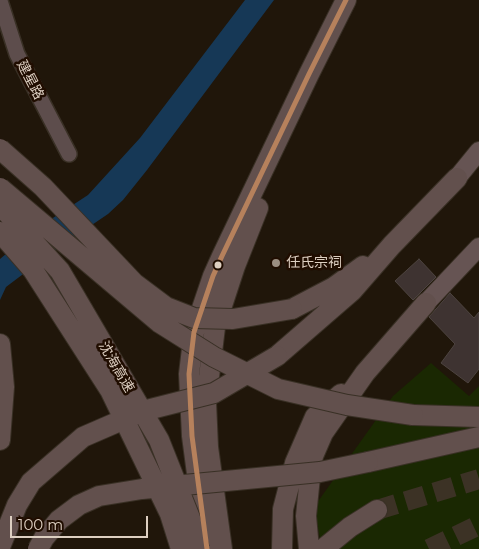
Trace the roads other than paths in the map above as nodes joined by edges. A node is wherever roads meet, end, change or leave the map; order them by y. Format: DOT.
graph roads {
  1 [pos="346,0"];
  2 [pos="358,0"];
  3 [pos="0,1"];
  4 [pos="0,150"];
  5 [pos="479,151"];
  6 [pos="69,154"];
  7 [pos="479,160"];
  8 [pos="457,178"];
  9 [pos="0,188"];
  10 [pos="0,205"];
  11 [pos="0,232"];
  12 [pos="479,247"];
  13 [pos="343,289"];
  14 [pos="426,303"];
  15 [pos="0,344"];
  16 [pos="364,373"];
  17 [pos="478,417"];
  18 [pos="479,437"];
  19 [pos="0,440"];
  20 [pos="377,510"];
  21 [pos="0,547"];
  22 [pos="38,549"];
  23 [pos="181,549"];
  24 [pos="199,549"];
  25 [pos="207,549"];
  26 [pos="222,549"];
  27 [pos="282,549"];
  28 [pos="309,549"];
  29 [pos="323,549"];
  1 -- 25 [label="highway"];
  2 -- 26 [label="highway"];
  3 -- 6 [label="street, 建星路"];
  4 -- 13 [label="highway, bridge"];
  5 -- 8 [label="main road"];
  7 -- 8 [label="main road"];
  8 -- 13 [label="highway"];
  9 -- 17 [label="highway, bridge"];
  10 -- 24 [label="highway, 沈海高速, bridge"];
  11 -- 23 [label="highway, 沈海高速, bridge"];
  12 -- 14 [label="main road"];
  13 -- 21 [label="highway, bridge"];
  14 -- 16 [label="highway"];
  15 -- 19 [label="highway"];
  16 -- 27 [label="highway"];
  16 -- 28 [label="highway"];
  18 -- 22 [label="highway, bridge"];
  20 -- 29 [label="highway"];
}
